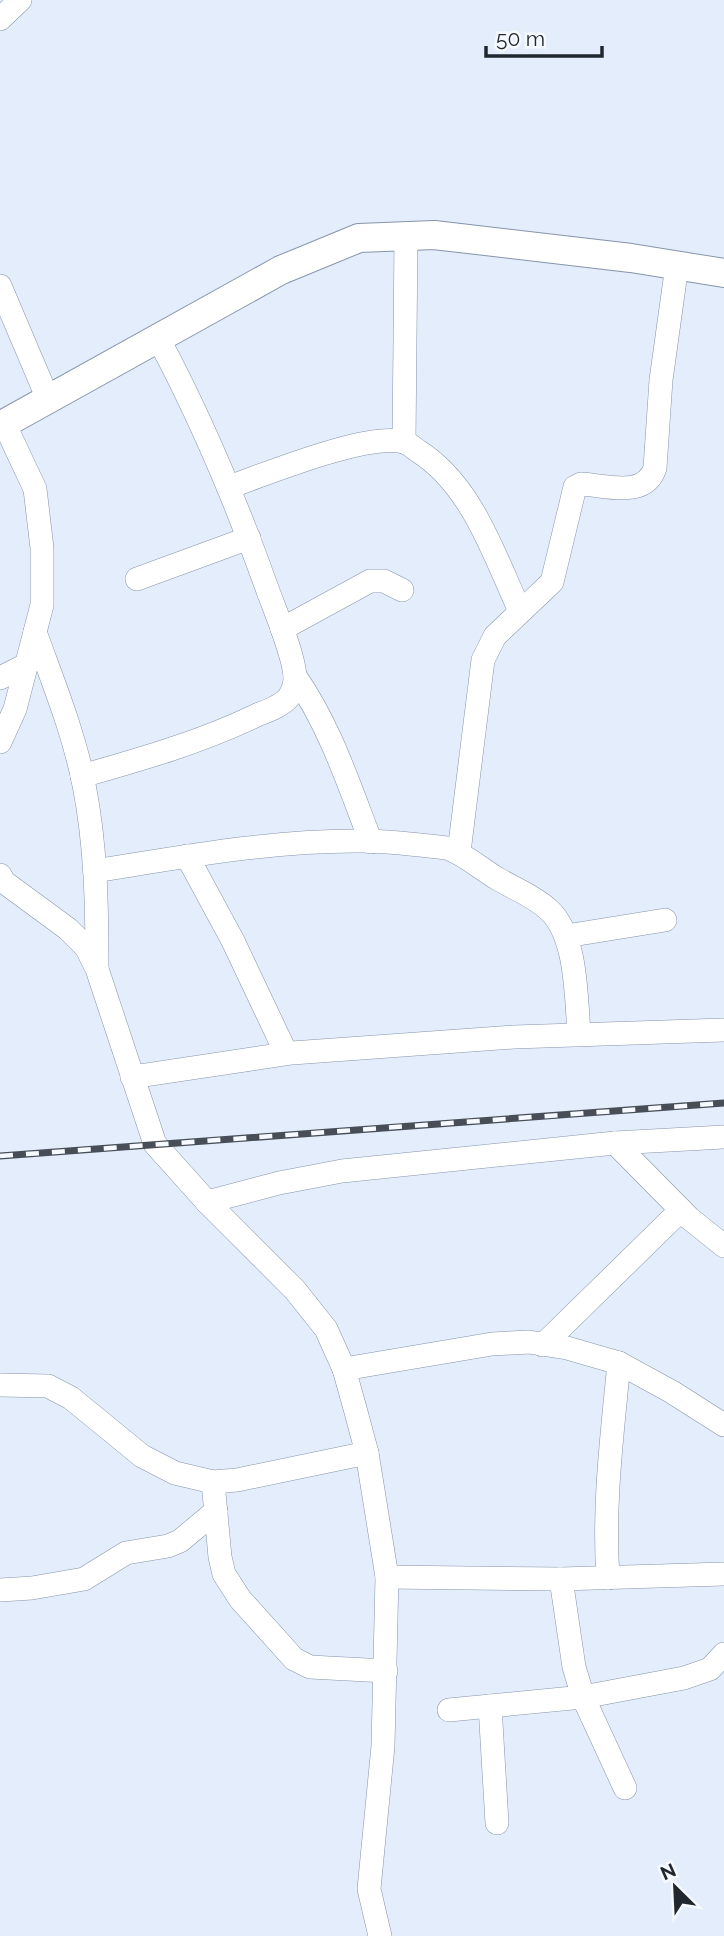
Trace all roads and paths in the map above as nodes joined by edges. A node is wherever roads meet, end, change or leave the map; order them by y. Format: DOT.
graph roads {
  1 [pos="20,0"];
  2 [pos="0,19"];
  3 [pos="406,236"];
  4 [pos="677,265"];
  5 [pos="724,273"];
  6 [pos="0,286"];
  7 [pos="158,338"];
  8 [pos="48,399"];
  9 [pos="2,425"];
  10 [pos="404,442"];
  11 [pos="229,487"];
  12 [pos="249,538"];
  13 [pos="137,579"];
  14 [pos="402,590"];
  15 [pos="520,611"];
  16 [pos="282,629"];
  17 [pos="35,632"];
  18 [pos="26,665"];
  19 [pos="295,676"];
  20 [pos="0,678"];
  21 [pos="0,742"];
  22 [pos="82,776"];
  23 [pos="371,842"];
  24 [pos="458,852"];
  25 [pos="187,856"];
  26 [pos="95,871"];
  27 [pos="5,888"];
  28 [pos="665,920"];
  29 [pos="566,936"];
  30 [pos="97,970"];
  31 [pos="724,1030"];
  32 [pos="579,1033"];
  33 [pos="286,1053"];
  34 [pos="132,1077"];
  35 [pos="724,1137"];
  36 [pos="615,1143"];
  37 [pos="207,1202"];
  38 [pos="681,1210"];
  39 [pos="724,1247"];
  40 [pos="543,1345"];
  41 [pos="619,1363"];
  42 [pos="344,1369"];
  43 [pos="0,1385"];
  44 [pos="724,1425"];
  45 [pos="366,1453"];
  46 [pos="213,1482"];
  47 [pos="216,1511"];
  48 [pos="724,1574"];
  49 [pos="387,1577"];
  50 [pos="608,1578"];
  51 [pos="561,1579"];
  52 [pos="0,1590"];
  53 [pos="724,1654"];
  54 [pos="386,1671"];
  55 [pos="583,1697"];
  56 [pos="490,1706"];
  57 [pos="450,1710"];
  58 [pos="625,1788"];
  59 [pos="497,1822"];
  60 [pos="380,1936"];
  1 -- 2 [label="street"];
  3 -- 4 [label="main road"];
  3 -- 7 [label="main road"];
  3 -- 10 [label="street"];
  4 -- 5 [label="main road"];
  4 -- 15 [label="street"];
  6 -- 8 [label="street"];
  7 -- 8 [label="main road"];
  7 -- 11 [label="street"];
  8 -- 9 [label="main road"];
  9 -- 17 [label="street"];
  10 -- 11 [label="street"];
  10 -- 15 [label="street"];
  11 -- 12 [label="street"];
  12 -- 13 [label="street"];
  12 -- 16 [label="street"];
  14 -- 16 [label="street"];
  15 -- 24 [label="street"];
  16 -- 19 [label="street"];
  17 -- 18 [label="street"];
  17 -- 22 [label="street"];
  18 -- 20 [label="street"];
  18 -- 21 [label="street"];
  19 -- 22 [label="street"];
  19 -- 23 [label="street"];
  22 -- 26 [label="street"];
  23 -- 24 [label="street"];
  23 -- 25 [label="street"];
  24 -- 29 [label="street"];
  25 -- 26 [label="street"];
  25 -- 33 [label="street"];
  26 -- 30 [label="street"];
  27 -- 30 [label="street"];
  28 -- 29 [label="street"];
  29 -- 32 [label="street"];
  30 -- 34 [label="street"];
  31 -- 32 [label="street"];
  32 -- 33 [label="street"];
  33 -- 34 [label="street"];
  34 -- 37 [label="street"];
  35 -- 36 [label="street"];
  36 -- 37 [label="street"];
  36 -- 38 [label="street"];
  37 -- 42 [label="street"];
  38 -- 39 [label="street"];
  38 -- 40 [label="street"];
  40 -- 41 [label="street"];
  40 -- 42 [label="street"];
  41 -- 44 [label="street"];
  41 -- 50 [label="street"];
  42 -- 45 [label="street"];
  43 -- 46 [label="street"];
  45 -- 46 [label="street"];
  45 -- 49 [label="street"];
  46 -- 47 [label="street"];
  47 -- 52 [label="street"];
  47 -- 54 [label="street"];
  48 -- 50 [label="street"];
  49 -- 51 [label="street"];
  49 -- 54 [label="street"];
  50 -- 51 [label="street"];
  51 -- 55 [label="street"];
  53 -- 55 [label="street"];
  54 -- 60 [label="street"];
  55 -- 56 [label="street"];
  55 -- 58 [label="street"];
  56 -- 57 [label="street"];
  56 -- 59 [label="street"];
}
